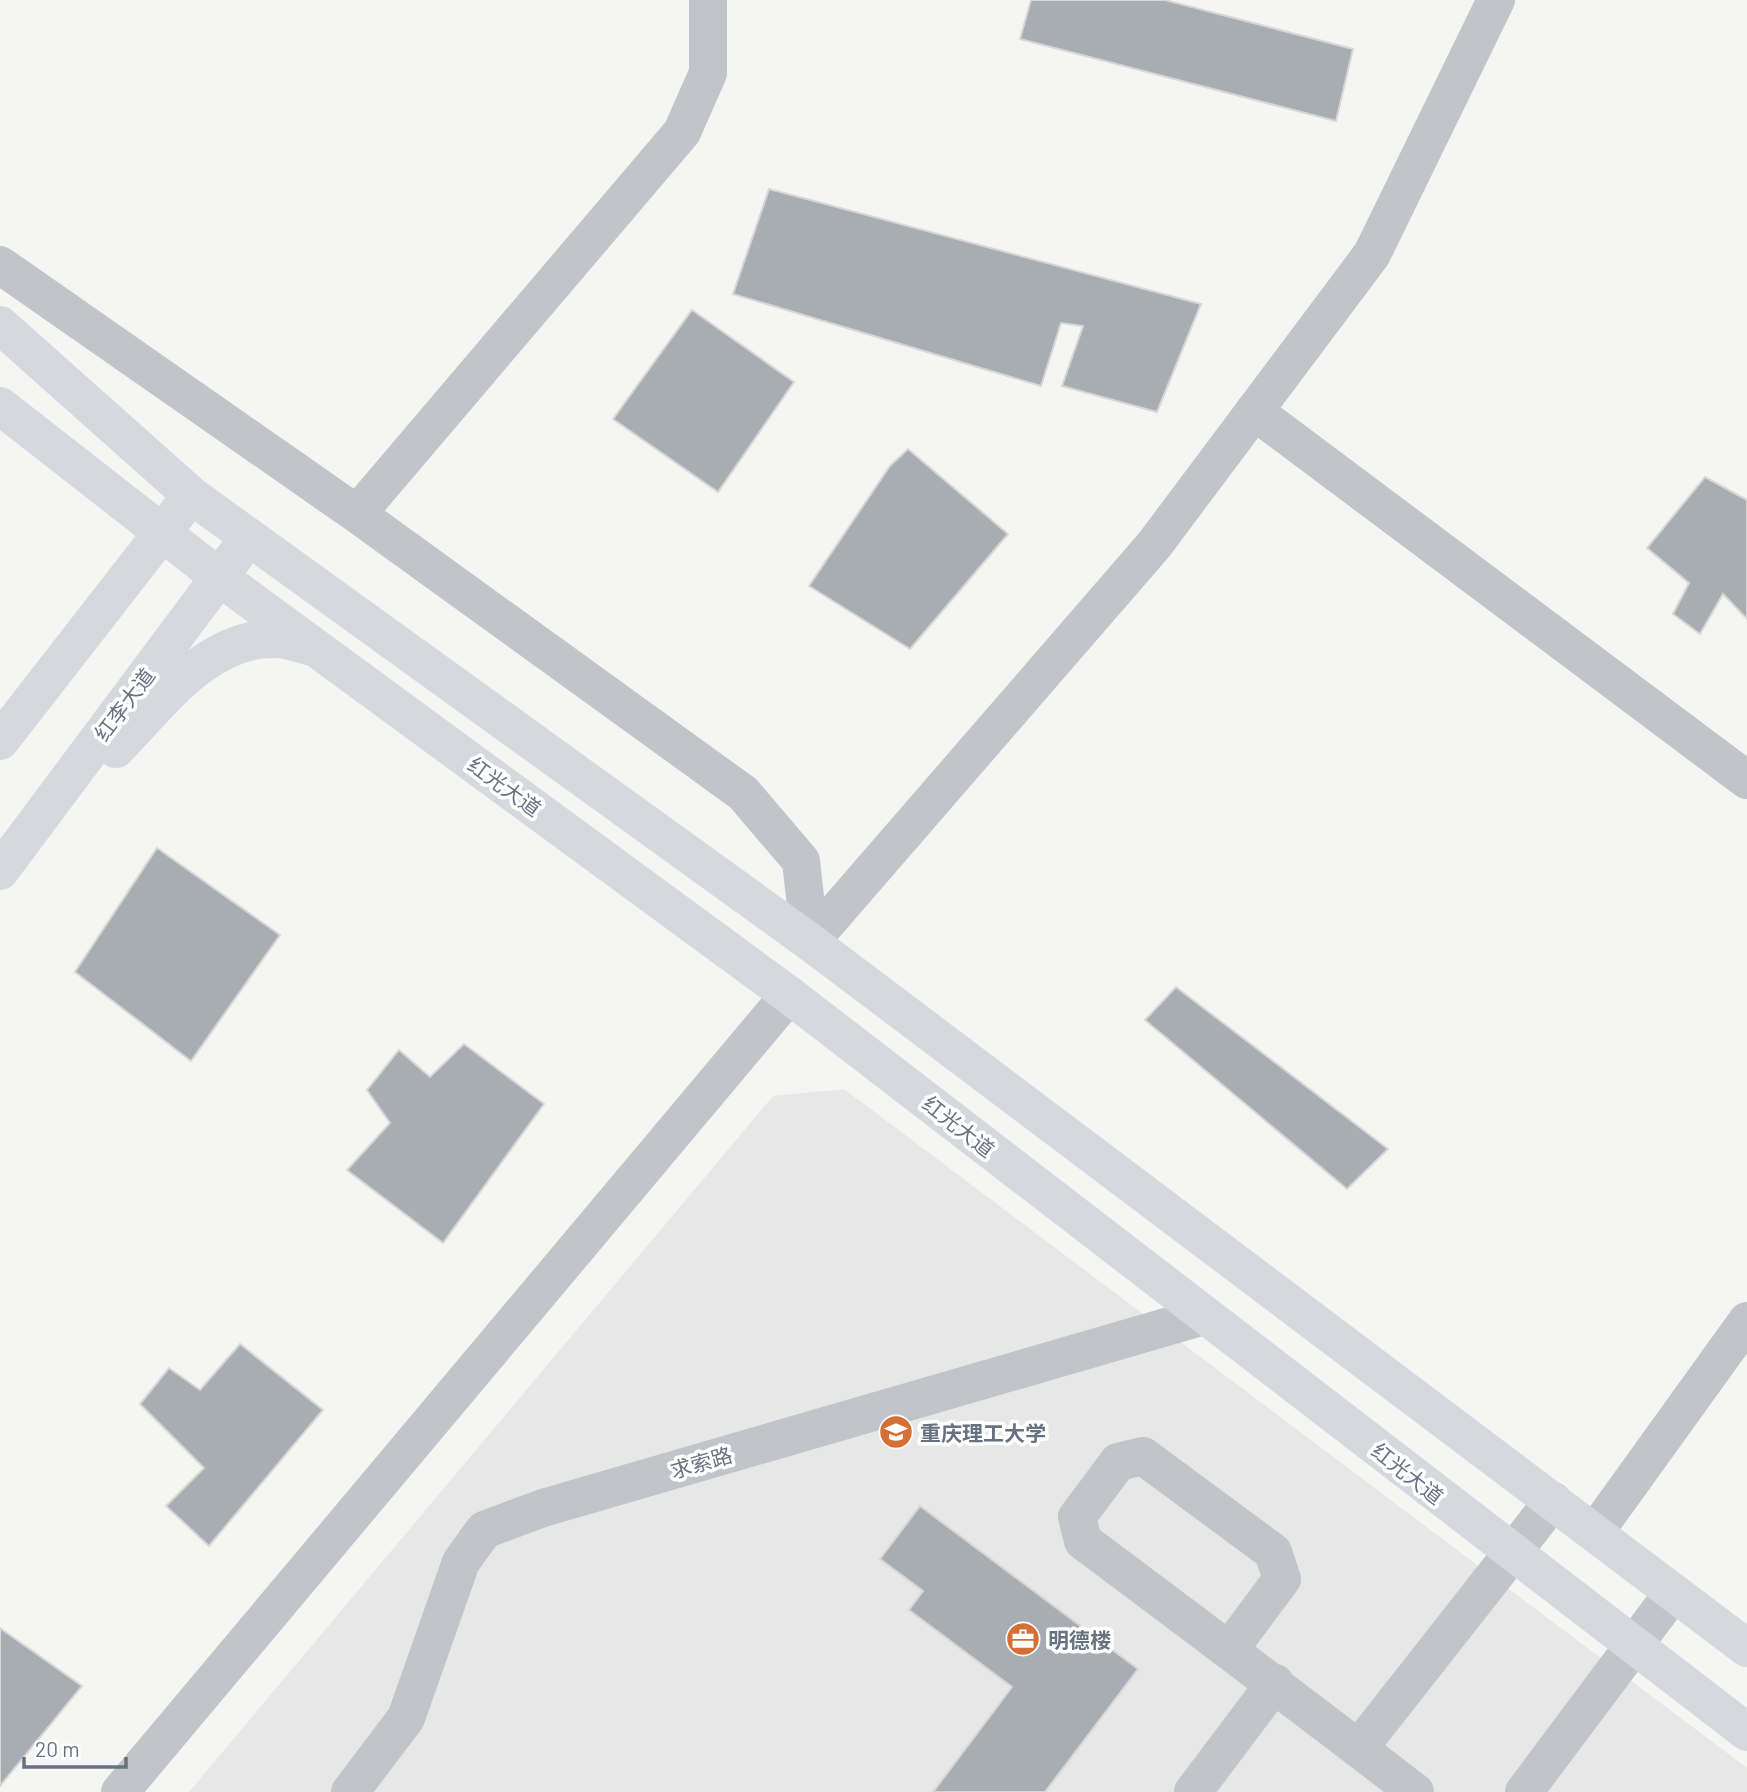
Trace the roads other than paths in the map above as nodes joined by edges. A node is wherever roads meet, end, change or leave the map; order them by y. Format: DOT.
graph roads {
  1 [pos="708,0"];
  2 [pos="1496,0"];
  3 [pos="0,265"];
  4 [pos="0,325"];
  5 [pos="0,406"];
  6 [pos="1254,411"];
  7 [pos="192,496"];
  8 [pos="357,514"];
  9 [pos="163,532"];
  10 [pos="249,537"];
  11 [pos="219,577"];
  12 [pos="317,648"];
  13 [pos="0,741"];
  14 [pos="1747,780"];
  15 [pos="6,864"];
  16 [pos="810,942"];
  17 [pos="789,995"];
  18 [pos="1204,1316"];
  19 [pos="1747,1321"];
  20 [pos="1553,1501"];
  21 [pos="1595,1532"];
  22 [pos="1513,1554"];
  23 [pos="1674,1593"];
  24 [pos="1635,1647"];
  25 [pos="1747,1648"];
  26 [pos="1229,1650"];
  27 [pos="1275,1683"];
  28 [pos="1747,1732"];
  29 [pos="1359,1748"];
  30 [pos="120,1792"];
  31 [pos="350,1792"];
  32 [pos="1193,1792"];
  33 [pos="1415,1792"];
  34 [pos="1524,1792"];
  1 -- 8 [label="street"];
  2 -- 6 [label="street"];
  3 -- 8 [label="street"];
  4 -- 7 [label="main road"];
  5 -- 9 [label="main road, 红光大道"];
  6 -- 14 [label="street"];
  6 -- 16 [label="street"];
  7 -- 9 [label="main road"];
  7 -- 10 [label="main road"];
  8 -- 16 [label="street"];
  9 -- 11 [label="main road, 红光大道"];
  9 -- 13 [label="main road"];
  10 -- 11 [label="main road, 红李大道"];
  10 -- 16 [label="main road"];
  11 -- 12 [label="main road, 红光大道"];
  11 -- 15 [label="main road, 红李大道"];
  12 -- 15 [label="main road"];
  12 -- 17 [label="main road, 红光大道"];
  16 -- 20 [label="main road"];
  17 -- 18 [label="main road, 红光大道"];
  17 -- 30 [label="street"];
  18 -- 22 [label="main road, 红光大道"];
  18 -- 31 [label="street, 求索路"];
  19 -- 21 [label="street"];
  20 -- 21 [label="main road"];
  20 -- 22 [label="street"];
  21 -- 23 [label="main road"];
  22 -- 24 [label="main road, 红光大道"];
  22 -- 29 [label="street"];
  23 -- 24 [label="street"];
  23 -- 25 [label="main road"];
  24 -- 28 [label="main road, 红光大道"];
  24 -- 34 [label="street"];
  26 -- 26 [label="street"];
  26 -- 27 [label="street"];
  27 -- 29 [label="street"];
  27 -- 32 [label="street"];
  29 -- 33 [label="street"];
}
